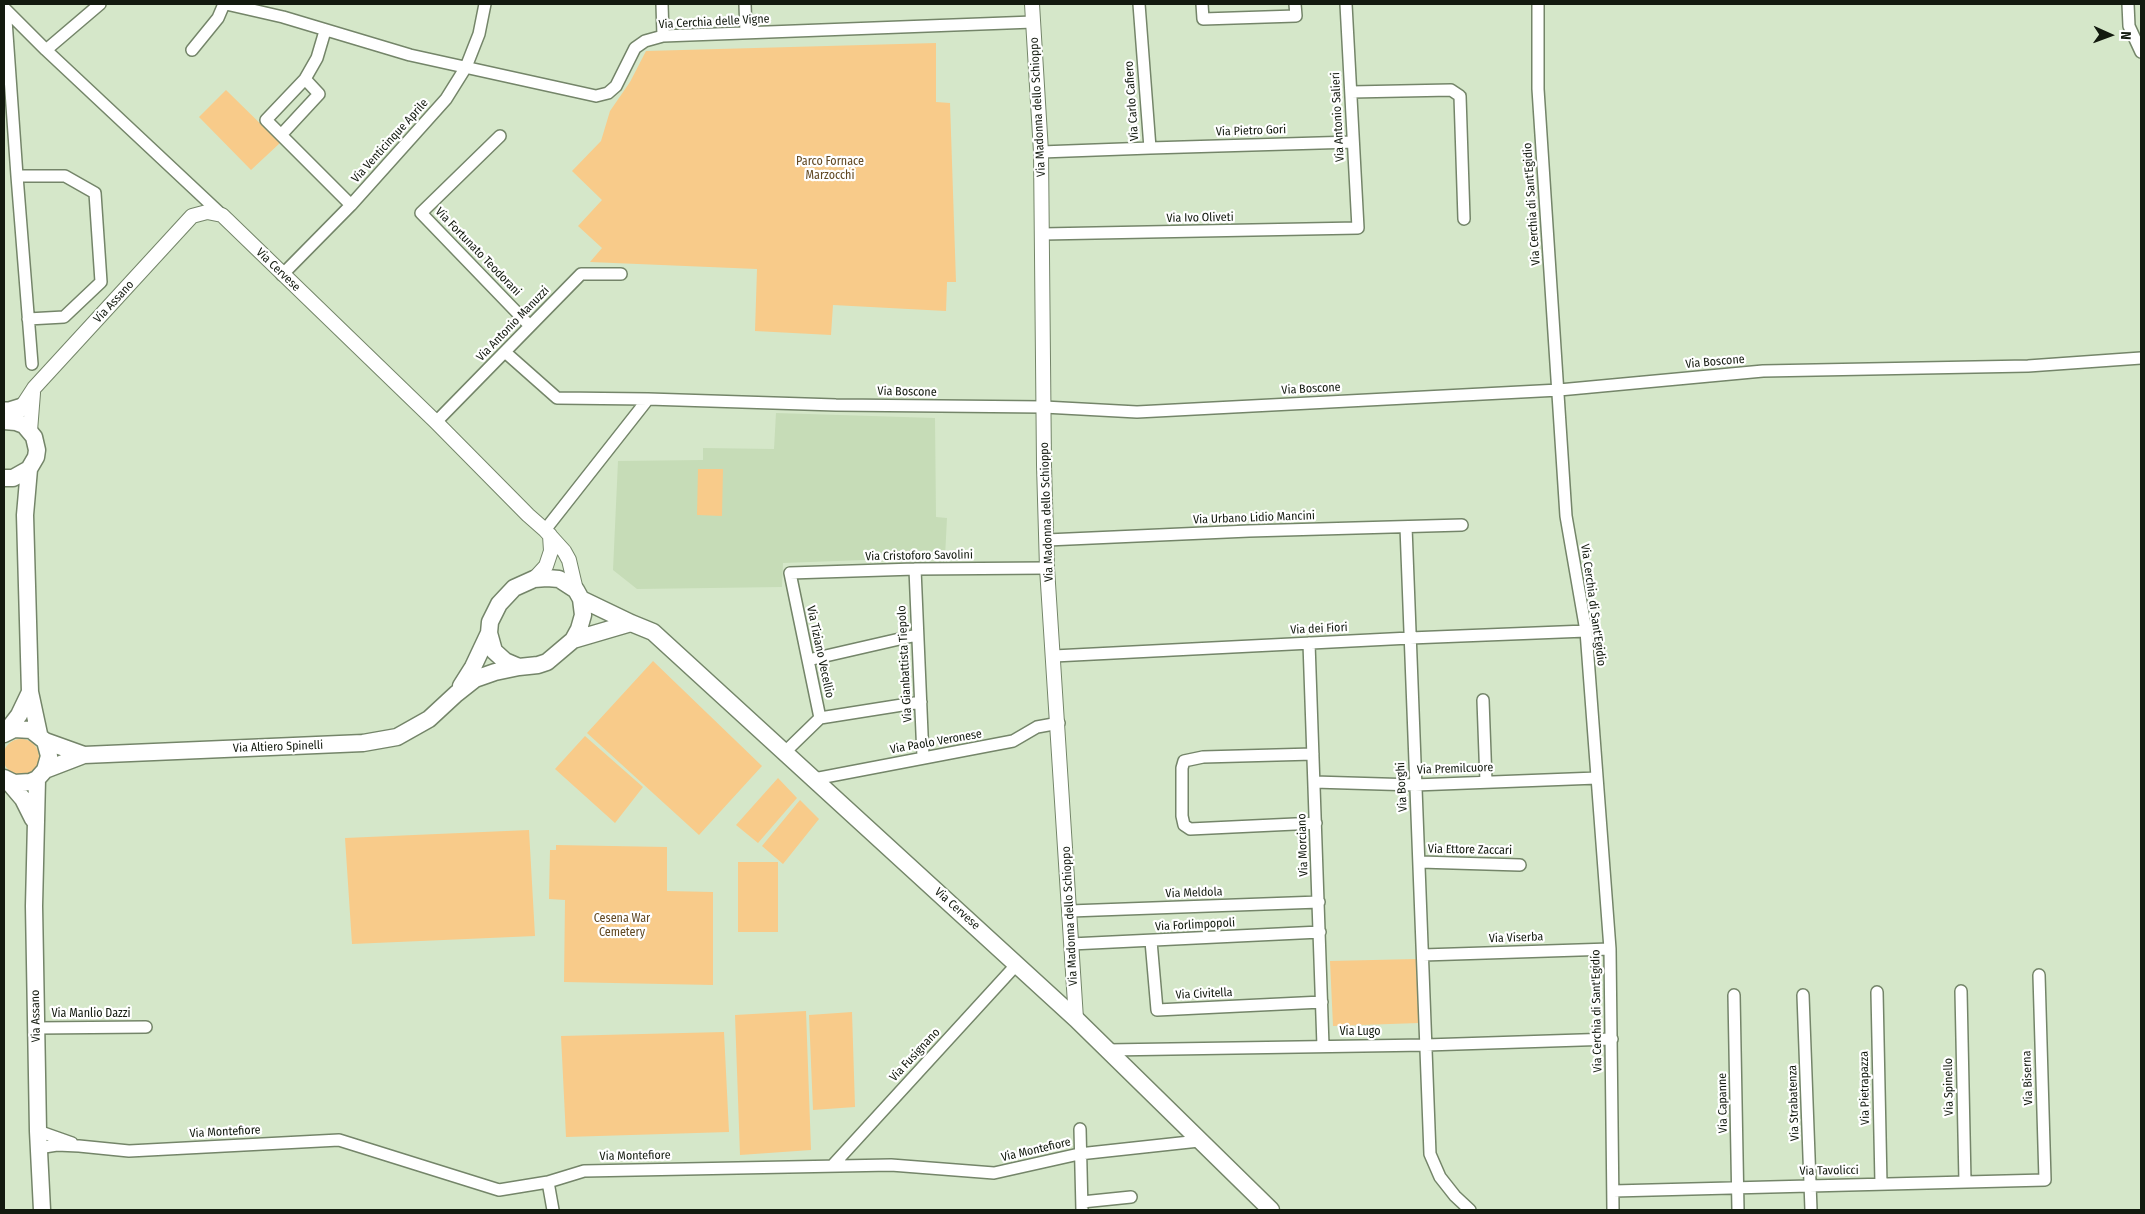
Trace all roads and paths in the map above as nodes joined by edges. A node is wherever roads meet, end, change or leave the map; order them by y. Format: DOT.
graph roads {
  1 [pos="100,4"];
  2 [pos="225,4"];
  3 [pos="485,4"];
  4 [pos="662,4"];
  5 [pos="745,4"];
  6 [pos="1032,4"];
  7 [pos="1139,4"];
  8 [pos="1202,4"];
  9 [pos="1295,4"];
  10 [pos="1346,4"];
  11 [pos="1538,4"];
  12 [pos="2128,4"];
  13 [pos="6,10"];
  14 [pos="1033,22"];
  15 [pos="325,31"];
  16 [pos="746,33"];
  17 [pos="663,36"];
  18 [pos="46,50"];
  19 [pos="192,50"];
  20 [pos="2141,52"];
  21 [pos="466,66"];
  22 [pos="305,79"];
  23 [pos="1351,92"];
  24 [pos="281,135"];
  25 [pos="500,136"];
  26 [pos="1354,142"];
  27 [pos="1150,148"];
  28 [pos="1041,152"];
  29 [pos="17,176"];
  30 [pos="198,194"];
  31 [pos="350,205"];
  32 [pos="222,215"];
  33 [pos="192,216"];
  34 [pos="1464,219"];
  35 [pos="1358,228"];
  36 [pos="1043,234"];
  37 [pos="621,274"];
  38 [pos="282,275"];
  39 [pos="28,319"];
  40 [pos="530,326"];
  41 [pos="505,352"];
  42 [pos="2141,358"];
  43 [pos="32,364"];
  44 [pos="34,388"];
  45 [pos="1559,390"];
  46 [pos="648,399"];
  47 [pos="1044,407"];
  48 [pos="5,417"];
  49 [pos="436,422"];
  50 [pos="30,431"];
  51 [pos="29,469"];
  52 [pos="4,478"];
  53 [pos="25,506"];
  54 [pos="1462,525"];
  55 [pos="1406,527"];
  56 [pos="548,533"];
  57 [pos="1047,540"];
  58 [pos="1047,568"];
  59 [pos="915,569"];
  60 [pos="790,573"];
  61 [pos="534,579"];
  62 [pos="578,594"];
  63 [pos="631,623"];
  64 [pos="1586,631"];
  65 [pos="489,633"];
  66 [pos="918,635"];
  67 [pos="1410,638"];
  68 [pos="573,640"];
  69 [pos="1309,644"];
  70 [pos="1054,656"];
  71 [pos="808,660"];
  72 [pos="518,667"];
  73 [pos="30,692"];
  74 [pos="456,694"];
  75 [pos="1484,700"];
  76 [pos="921,702"];
  77 [pos="820,718"];
  78 [pos="1059,723"];
  79 [pos="5,733"];
  80 [pos="42,738"];
  81 [pos="785,752"];
  82 [pos="1313,754"];
  83 [pos="84,755"];
  84 [pos="923,758"];
  85 [pos="41,775"];
  86 [pos="814,778"];
  87 [pos="1597,778"];
  88 [pos="5,779"];
  89 [pos="1314,782"];
  90 [pos="1486,782"];
  91 [pos="1416,785"];
  92 [pos="34,822"];
  93 [pos="1316,823"];
  94 [pos="1420,862"];
  95 [pos="1520,864"];
  96 [pos="1319,902"];
  97 [pos="1070,911"];
  98 [pos="1320,932"];
  99 [pos="1151,941"];
  100 [pos="1071,944"];
  101 [pos="1610,949"];
  102 [pos="1423,954"];
  103 [pos="1017,964"];
  104 [pos="2039,975"];
  105 [pos="1961,990"];
  106 [pos="1877,992"];
  107 [pos="1803,995"];
  108 [pos="1734,996"];
  109 [pos="1322,1002"];
  110 [pos="1076,1019"];
  111 [pos="146,1027"];
  112 [pos="36,1028"];
  113 [pos="1612,1039"];
  114 [pos="1426,1045"];
  115 [pos="1323,1046"];
  116 [pos="1108,1050"];
  117 [pos="1080,1129"];
  118 [pos="38,1131"];
  119 [pos="1199,1140"];
  120 [pos="78,1146"];
  121 [pos="38,1148"];
  122 [pos="1079,1154"];
  123 [pos="834,1165"];
  124 [pos="2045,1180"];
  125 [pos="548,1182"];
  126 [pos="1965,1182"];
  127 [pos="1881,1184"];
  128 [pos="1811,1185"];
  129 [pos="1738,1187"];
  130 [pos="1613,1191"];
  131 [pos="1131,1197"];
  132 [pos="1082,1206"];
  133 [pos="1467,1209"];
  134 [pos="42,1210"];
  135 [pos="553,1210"];
  136 [pos="1271,1210"];
  137 [pos="1613,1210"];
  138 [pos="1738,1210"];
  139 [pos="1812,1210"];
  1 -- 18 [label="street"];
  2 -- 15 [label="street, Via Cerchia delle Vigne"];
  2 -- 19 [label="street"];
  3 -- 21 [label="street, Via Venticinque Aprile"];
  4 -- 17 [label="street"];
  5 -- 16 [label="street"];
  6 -- 14 [label="street, Via Madonna dello Schioppo"];
  7 -- 27 [label="street, Via Carlo Cafiero"];
  8 -- 9 [label="street"];
  10 -- 23 [label="street, Via Antonio Salieri"];
  11 -- 45 [label="street, Via Cerchia di Sant'Egidio"];
  12 -- 20 [label="street"];
  13 -- 18 [label="street, Via Cervese"];
  13 -- 29 [label="street"];
  14 -- 16 [label="street, Via Cerchia delle Vigne"];
  14 -- 28 [label="street, Via Madonna dello Schioppo"];
  15 -- 21 [label="street, Via Cerchia delle Vigne"];
  15 -- 22 [label="street"];
  16 -- 17 [label="street, Via Cerchia delle Vigne"];
  17 -- 21 [label="street, Via Cerchia delle Vigne"];
  18 -- 30 [label="street, Via Cervese"];
  21 -- 31 [label="street, Via Venticinque Aprile"];
  22 -- 24 [label="street"];
  22 -- 24 [label="street"];
  23 -- 26 [label="street, Via Antonio Salieri"];
  23 -- 34 [label="street"];
  24 -- 31 [label="street"];
  25 -- 40 [label="street, Via Fortunato Teodorani"];
  26 -- 27 [label="street, Via Pietro Gori"];
  26 -- 35 [label="street, Via Antonio Salieri"];
  27 -- 28 [label="street, Via Carlo Cafiero"];
  28 -- 36 [label="street, Via Madonna dello Schioppo"];
  29 -- 39 [label="street"];
  29 -- 39 [label="street"];
  30 -- 32 [label="street, Via Cervese"];
  30 -- 33 [label="street, Via Assano"];
  31 -- 38 [label="street, Via Venticinque Aprile"];
  32 -- 33 [label="street"];
  32 -- 38 [label="street, Via Cervese"];
  33 -- 44 [label="street, Via Assano"];
  35 -- 36 [label="street, Via Ivo Oliveti"];
  36 -- 47 [label="street, Via Madonna dello Schioppo"];
  37 -- 40 [label="street, Via Antonio Manuzzi"];
  38 -- 49 [label="street, Via Cervese"];
  39 -- 43 [label="street"];
  40 -- 41 [label="street, Via Antonio Manuzzi"];
  41 -- 46 [label="street, Via Boscone"];
  41 -- 49 [label="street, Via Antonio Manuzzi"];
  42 -- 45 [label="street, Via Boscone"];
  44 -- 48 [label="street, Via Assano"];
  44 -- 50 [label="street"];
  45 -- 47 [label="street, Via Boscone"];
  45 -- 64 [label="street, Via Cerchia di Sant'Egidio"];
  46 -- 47 [label="street, Via Boscone"];
  46 -- 56 [label="street"];
  47 -- 57 [label="street, Via Madonna dello Schioppo"];
  48 -- 50 [label="main road"];
  49 -- 56 [label="street, Via Cervese"];
  50 -- 51 [label="main road"];
  51 -- 52 [label="main road"];
  51 -- 53 [label="main road"];
  52 -- 53 [label="main road"];
  53 -- 73 [label="main road"];
  54 -- 55 [label="street, Via Urbano Lidio Mancini"];
  55 -- 57 [label="street, Via Urbano Lidio Mancini"];
  55 -- 67 [label="street, Via Borghi"];
  56 -- 61 [label="street"];
  56 -- 62 [label="street, Via Cervese"];
  57 -- 58 [label="street, Via Madonna dello Schioppo"];
  58 -- 59 [label="street, Via Cristoforo Savolini"];
  58 -- 70 [label="street, Via Madonna dello Schioppo"];
  59 -- 60 [label="street, Via Cristoforo Savolini"];
  59 -- 66 [label="street, Via Gianbattista Tiepolo"];
  60 -- 71 [label="street, Via Tiziano Vecellio"];
  61 -- 62 [label="main road"];
  61 -- 65 [label="main road"];
  62 -- 63 [label="main road, Via Cervese"];
  62 -- 68 [label="main road"];
  63 -- 68 [label="main road"];
  63 -- 81 [label="main road, Via Cervese"];
  64 -- 67 [label="street, Via dei Fiori"];
  64 -- 87 [label="street, Via Cerchia di Sant'Egidio"];
  65 -- 72 [label="main road"];
  65 -- 74 [label="main road, Via Altiero Spinelli"];
  66 -- 71 [label="street"];
  66 -- 76 [label="street, Via Gianbattista Tiepolo"];
  67 -- 69 [label="street, Via dei Fiori"];
  67 -- 91 [label="street, Via Borghi"];
  68 -- 72 [label="main road"];
  69 -- 70 [label="street, Via dei Fiori"];
  69 -- 82 [label="street, Via Morciano"];
  70 -- 78 [label="street, Via Madonna dello Schioppo"];
  71 -- 77 [label="street, Via Tiziano Vecellio"];
  72 -- 74 [label="main road, Via Altiero Spinelli"];
  73 -- 79 [label="main road"];
  73 -- 80 [label="main road"];
  74 -- 83 [label="main road, Via Altiero Spinelli"];
  75 -- 90 [label="street"];
  76 -- 77 [label="street"];
  76 -- 84 [label="street, Via Gianbattista Tiepolo"];
  77 -- 81 [label="street, Via Tiziano Vecellio"];
  78 -- 84 [label="street, Via Paolo Veronese"];
  78 -- 97 [label="street, Via Madonna dello Schioppo"];
  79 -- 80 [label="main road, Via Altiero Spinelli"];
  80 -- 83 [label="main road, Via Altiero Spinelli"];
  80 -- 85 [label="main road, Via Assano"];
  81 -- 86 [label="main road, Via Cervese"];
  82 -- 89 [label="street, Via Morciano"];
  82 -- 93 [label="street"];
  83 -- 85 [label="main road, Via Altiero Spinelli"];
  84 -- 86 [label="street, Via Paolo Veronese"];
  85 -- 88 [label="main road, Via Altiero Spinelli"];
  85 -- 92 [label="main road, Via Assano"];
  86 -- 103 [label="main road, Via Cervese"];
  87 -- 90 [label="street, Via Premilcuore"];
  87 -- 101 [label="street, Via Cerchia di Sant'Egidio"];
  88 -- 92 [label="main road, Via Assano"];
  89 -- 91 [label="street, Via Premilcuore"];
  89 -- 93 [label="street, Via Morciano"];
  90 -- 91 [label="street, Via Premilcuore"];
  91 -- 94 [label="street, Via Borghi"];
  92 -- 112 [label="main road, Via Assano"];
  93 -- 96 [label="street, Via Morciano"];
  94 -- 95 [label="street, Via Ettore Zaccari"];
  94 -- 102 [label="street, Via Borghi"];
  96 -- 97 [label="street, Via Meldola"];
  96 -- 98 [label="street, Via Morciano"];
  97 -- 100 [label="street, Via Madonna dello Schioppo"];
  98 -- 99 [label="street, Via Forlimpopoli"];
  98 -- 109 [label="street, Via Morciano"];
  99 -- 100 [label="street, Via Forlimpopoli"];
  99 -- 109 [label="street, Via Civitella"];
  100 -- 110 [label="street, Via Madonna dello Schioppo"];
  101 -- 102 [label="street, Via Viserba"];
  101 -- 113 [label="street, Via Cerchia di Sant'Egidio"];
  102 -- 114 [label="street, Via Borghi"];
  103 -- 110 [label="main road, Via Cervese"];
  103 -- 123 [label="street, Via Fusignano"];
  104 -- 124 [label="street, Via Biserna"];
  105 -- 126 [label="street, Via Spinello"];
  106 -- 127 [label="street, Via Pietrapazza"];
  107 -- 128 [label="street, Via Strabatenza"];
  108 -- 129 [label="street, Via Capanne"];
  109 -- 115 [label="street, Via Morciano"];
  110 -- 116 [label="main road, Via Cervese"];
  111 -- 112 [label="street, Via Manlio Dazzi"];
  112 -- 118 [label="main road, Via Assano"];
  113 -- 114 [label="street, Via Lugo"];
  113 -- 130 [label="street, Via Cerchia di Sant'Egidio"];
  114 -- 115 [label="street, Via Lugo"];
  114 -- 133 [label="street, Via Borghi"];
  115 -- 116 [label="street, Via Lugo"];
  116 -- 119 [label="main road, Via Cervese"];
  117 -- 122 [label="street"];
  118 -- 120 [label="street, Via Montefiore"];
  118 -- 121 [label="main road, Via Assano"];
  119 -- 122 [label="street, Via Montefiore"];
  119 -- 136 [label="main road, Via Cervese"];
  120 -- 121 [label="street, Via Montefiore"];
  120 -- 125 [label="street, Via Montefiore"];
  121 -- 134 [label="main road, Via Assano"];
  122 -- 123 [label="street, Via Montefiore"];
  122 -- 132 [label="street"];
  123 -- 125 [label="street, Via Montefiore"];
  124 -- 126 [label="street, Via Tavolicci"];
  125 -- 135 [label="street"];
  126 -- 127 [label="street, Via Tavolicci"];
  127 -- 128 [label="street, Via Tavolicci"];
  128 -- 129 [label="street, Via Tavolicci"];
  128 -- 139 [label="street, Via Strabatenza"];
  129 -- 130 [label="street, Via Tavolicci"];
  129 -- 138 [label="street, Via Capanne"];
  130 -- 137 [label="street, Via Cerchia di Sant'Egidio"];
  131 -- 132 [label="street"];
}
